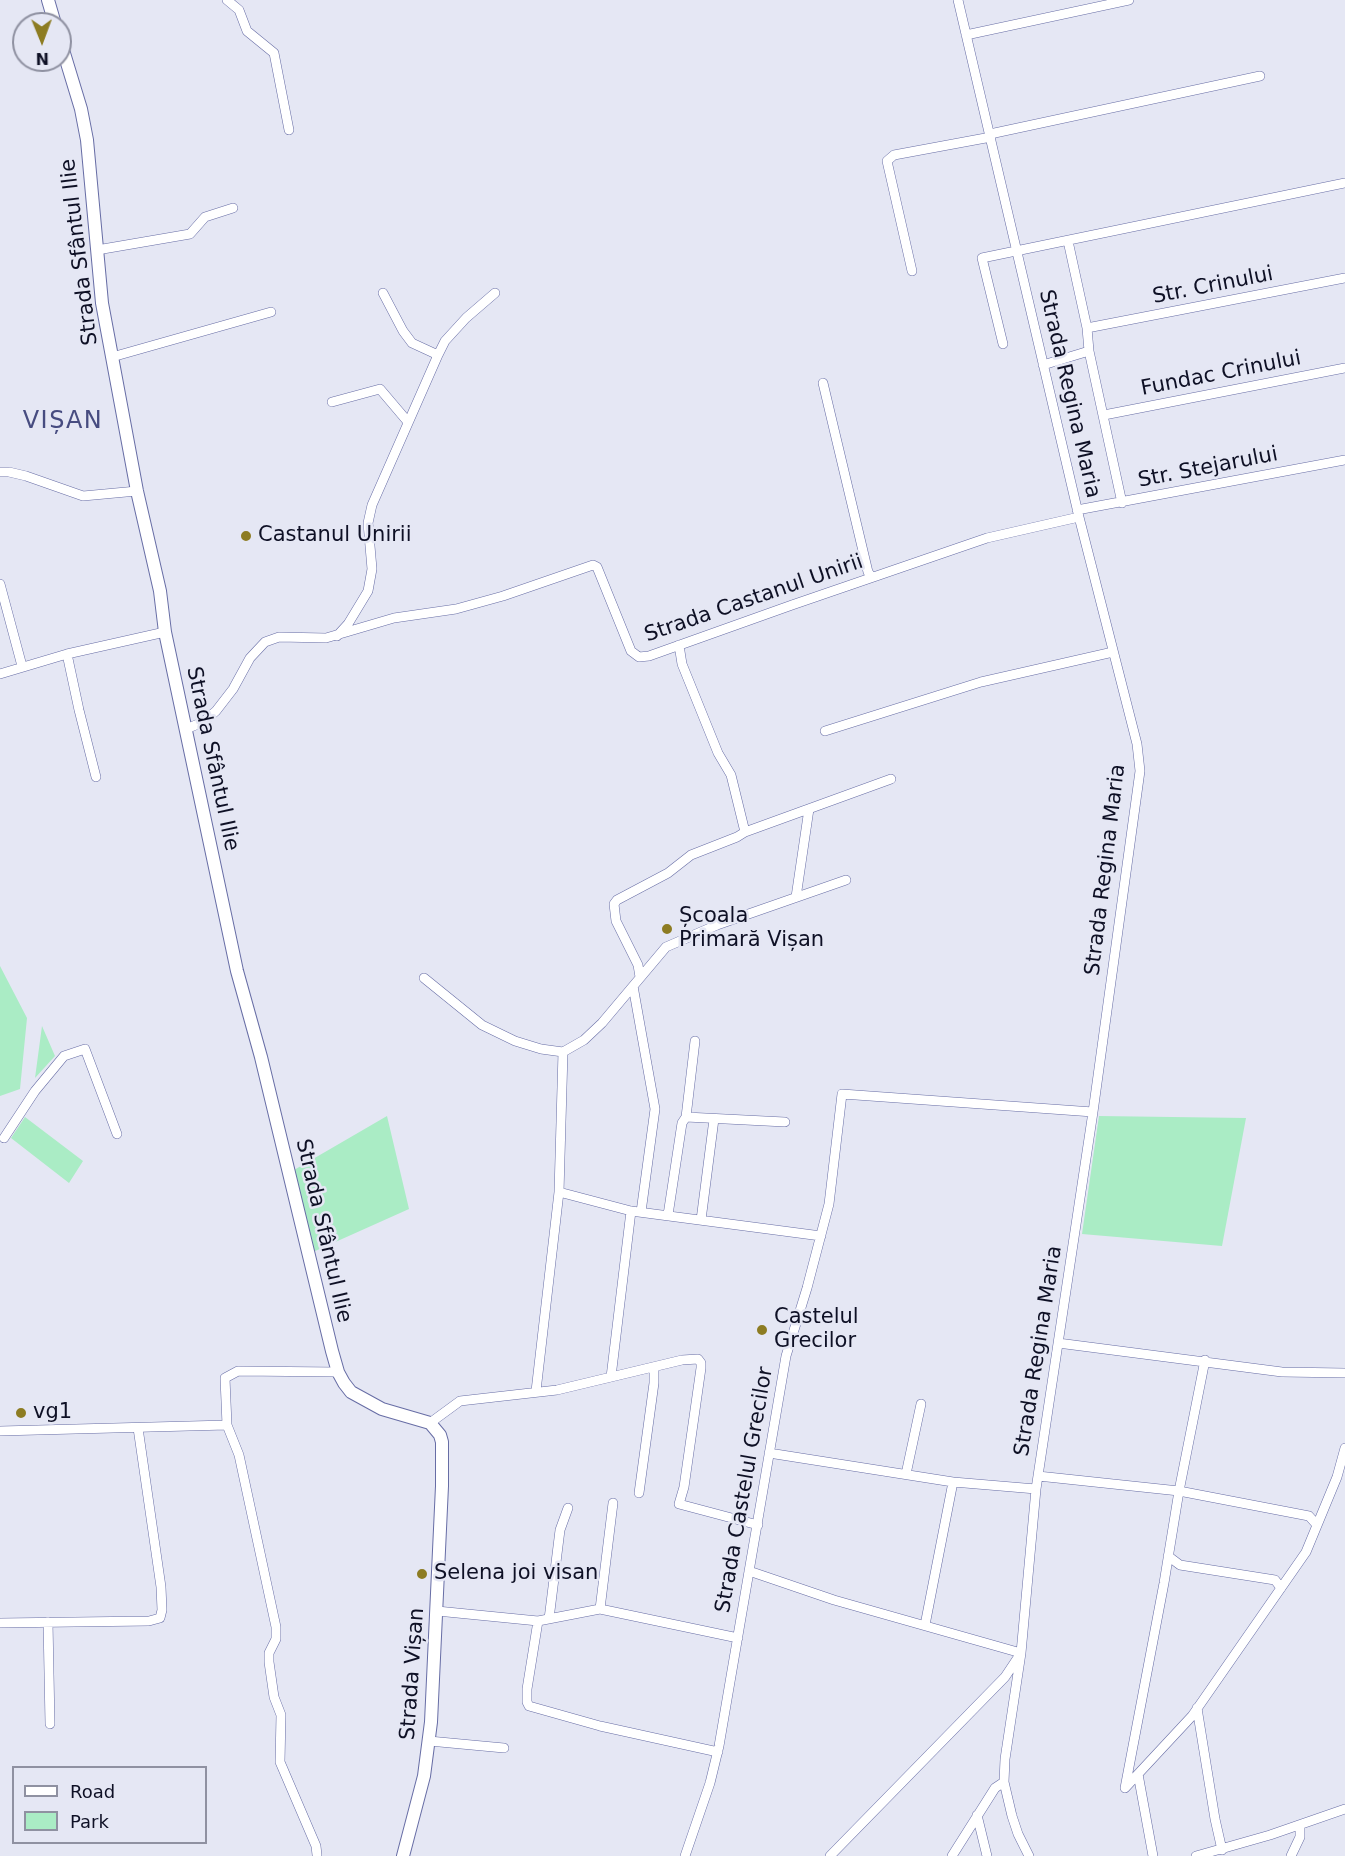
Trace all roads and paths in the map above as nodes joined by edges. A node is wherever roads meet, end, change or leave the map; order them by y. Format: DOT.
graph roads {
  1 [pos="227,0"];
  2 [pos="958,0"];
  3 [pos="1129,0"];
  4 [pos="966,35"];
  5 [pos="70,72"];
  6 [pos="1260,76"];
  7 [pos="289,130"];
  8 [pos="990,136"];
  9 [pos="1345,183"];
  10 [pos="233,208"];
  11 [pos="1068,241"];
  12 [pos="97,250"];
  13 [pos="1017,250"];
  14 [pos="912,271"];
  15 [pos="1345,278"];
  16 [pos="383,293"];
  17 [pos="495,293"];
  18 [pos="271,312"];
  19 [pos="1087,328"];
  20 [pos="1003,344"];
  21 [pos="1089,351"];
  22 [pos="438,356"];
  23 [pos="112,357"];
  24 [pos="1043,365"];
  25 [pos="1345,368"];
  26 [pos="824,383"];
  27 [pos="332,402"];
  28 [pos="1104,416"];
  29 [pos="408,422"];
  30 [pos="1345,460"];
  31 [pos="0,472"];
  32 [pos="137,491"];
  33 [pos="1122,503"];
  34 [pos="1078,514"];
  35 [pos="872,577"];
  36 [pos="0,584"];
  37 [pos="165,632"];
  38 [pos="337,636"];
  39 [pos="679,645"];
  40 [pos="1113,652"];
  41 [pos="67,654"];
  42 [pos="22,666"];
  43 [pos="0,674"];
  44 [pos="186,729"];
  45 [pos="825,731"];
  46 [pos="96,777"];
  47 [pos="891,780"];
  48 [pos="809,809"];
  49 [pos="745,832"];
  50 [pos="846,880"];
  51 [pos="796,897"];
  52 [pos="640,977"];
  53 [pos="424,978"];
  54 [pos="633,986"];
  55 [pos="695,1041"];
  56 [pos="563,1052"];
  57 [pos="1093,1112"];
  58 [pos="686,1117"];
  59 [pos="714,1119"];
  60 [pos="785,1122"];
  61 [pos="117,1134"];
  62 [pos="4,1138"];
  63 [pos="559,1192"];
  64 [pos="636,1211"];
  65 [pos="668,1215"];
  66 [pos="701,1220"];
  67 [pos="821,1236"];
  68 [pos="1058,1342"];
  69 [pos="1205,1360"];
  70 [pos="654,1367"];
  71 [pos="338,1372"];
  72 [pos="1345,1373"];
  73 [pos="611,1377"];
  74 [pos="536,1392"];
  75 [pos="921,1404"];
  76 [pos="430,1423"];
  77 [pos="227,1425"];
  78 [pos="138,1428"];
  79 [pos="0,1431"];
  80 [pos="1345,1448"];
  81 [pos="770,1453"];
  82 [pos="906,1474"];
  83 [pos="1038,1476"];
  84 [pos="953,1482"];
  85 [pos="1036,1489"];
  86 [pos="1179,1491"];
  87 [pos="639,1493"];
  88 [pos="613,1503"];
  89 [pos="568,1508"];
  90 [pos="758,1525"];
  91 [pos="1317,1525"];
  92 [pos="1168,1556"];
  93 [pos="749,1571"];
  94 [pos="1281,1588"];
  95 [pos="600,1609"];
  96 [pos="437,1611"];
  97 [pos="549,1619"];
  98 [pos="538,1621"];
  99 [pos="48,1622"];
  100 [pos="0,1623"];
  101 [pos="925,1625"];
  102 [pos="738,1638"];
  103 [pos="1021,1653"];
  104 [pos="1197,1708"];
  105 [pos="50,1724"];
  106 [pos="429,1740"];
  107 [pos="504,1748"];
  108 [pos="718,1752"];
  109 [pos="1138,1774"];
  110 [pos="1004,1782"];
  111 [pos="1345,1809"];
  112 [pos="978,1815"];
  113 [pos="1300,1825"];
  114 [pos="1222,1850"];
  115 [pos="317,1855"];
  116 [pos="1208,1855"];
  117 [pos="403,1856"];
  118 [pos="685,1856"];
  119 [pos="830,1856"];
  120 [pos="952,1856"];
  121 [pos="987,1856"];
  122 [pos="1029,1856"];
  123 [pos="1153,1856"];
  124 [pos="1196,1856"];
  125 [pos="1291,1856"];
  1 -- 7 [label="street"];
  2 -- 4 [label="street, Strada Regina Maria"];
  3 -- 4 [label="street"];
  4 -- 8 [label="street, Strada Regina Maria"];
  5 -- 12 [label="street, Strada Sfântul Ilie"];
  6 -- 8 [label="street"];
  8 -- 13 [label="street, Strada Regina Maria"];
  8 -- 14 [label="street"];
  9 -- 11 [label="street"];
  10 -- 12 [label="street"];
  11 -- 13 [label="street"];
  11 -- 19 [label="street"];
  12 -- 23 [label="street, Strada Sfântul Ilie"];
  13 -- 20 [label="street"];
  13 -- 24 [label="street, Strada Regina Maria"];
  15 -- 19 [label="street, Str. Crinului"];
  16 -- 22 [label="street"];
  17 -- 22 [label="street"];
  18 -- 23 [label="street"];
  19 -- 21 [label="street"];
  21 -- 24 [label="street"];
  21 -- 28 [label="street"];
  22 -- 29 [label="street"];
  23 -- 32 [label="street, Strada Sfântul Ilie"];
  24 -- 34 [label="street, Strada Regina Maria"];
  25 -- 28 [label="street, Fundac Crinului"];
  26 -- 35 [label="street"];
  27 -- 29 [label="street"];
  28 -- 33 [label="street"];
  29 -- 38 [label="street"];
  30 -- 33 [label="street, Str. Stejarului"];
  31 -- 32 [label="street"];
  32 -- 37 [label="street, Strada Sfântul Ilie"];
  33 -- 34 [label="street, Str. Stejarului"];
  34 -- 35 [label="street, Strada Castanul Unirii"];
  34 -- 40 [label="street, Strada Regina Maria"];
  35 -- 39 [label="street, Strada Castanul Unirii"];
  36 -- 42 [label="street"];
  37 -- 41 [label="street"];
  37 -- 44 [label="street, Strada Sfântul Ilie"];
  38 -- 39 [label="street, Strada Castanul Unirii"];
  38 -- 44 [label="street, Strada Castanul Unirii"];
  39 -- 49 [label="street"];
  40 -- 45 [label="street"];
  40 -- 57 [label="street, Strada Regina Maria"];
  41 -- 42 [label="street"];
  41 -- 46 [label="street"];
  42 -- 43 [label="street"];
  44 -- 71 [label="street, Strada Sfântul Ilie"];
  47 -- 48 [label="street"];
  48 -- 49 [label="street"];
  48 -- 51 [label="street"];
  49 -- 52 [label="street"];
  50 -- 51 [label="street"];
  51 -- 52 [label="street"];
  52 -- 54 [label="street"];
  53 -- 56 [label="street"];
  54 -- 56 [label="street"];
  54 -- 64 [label="street"];
  55 -- 58 [label="street"];
  56 -- 63 [label="street"];
  57 -- 67 [label="street, Strada Castelul Grecilor"];
  57 -- 68 [label="street, Strada Regina Maria"];
  58 -- 59 [label="street"];
  58 -- 65 [label="street"];
  59 -- 60 [label="street"];
  59 -- 66 [label="street"];
  61 -- 62 [label="street"];
  63 -- 64 [label="street"];
  63 -- 74 [label="street"];
  64 -- 65 [label="street"];
  64 -- 73 [label="street"];
  65 -- 66 [label="street"];
  66 -- 67 [label="street"];
  67 -- 81 [label="street, Strada Castelul Grecilor"];
  68 -- 69 [label="street"];
  68 -- 83 [label="street, Strada Regina Maria"];
  69 -- 72 [label="street"];
  69 -- 86 [label="street"];
  70 -- 73 [label="street"];
  70 -- 87 [label="street"];
  70 -- 90 [label="street"];
  71 -- 76 [label="street, Strada Sfântul Ilie"];
  71 -- 77 [label="street"];
  73 -- 74 [label="street"];
  74 -- 76 [label="street"];
  75 -- 82 [label="street"];
  76 -- 96 [label="street, Strada Vișan"];
  77 -- 78 [label="street"];
  77 -- 115 [label="street"];
  78 -- 79 [label="street"];
  78 -- 99 [label="street"];
  80 -- 91 [label="street"];
  81 -- 82 [label="street"];
  81 -- 90 [label="street, Strada Castelul Grecilor"];
  82 -- 84 [label="street"];
  83 -- 85 [label="street, Strada Regina Maria"];
  83 -- 86 [label="street"];
  84 -- 85 [label="street"];
  84 -- 101 [label="street"];
  85 -- 103 [label="street, Strada Regina Maria"];
  86 -- 91 [label="street"];
  86 -- 92 [label="street"];
  88 -- 95 [label="street"];
  89 -- 97 [label="street"];
  90 -- 93 [label="street, Strada Castelul Grecilor"];
  91 -- 94 [label="street"];
  92 -- 94 [label="street"];
  92 -- 109 [label="street"];
  93 -- 101 [label="street"];
  93 -- 102 [label="street, Strada Castelul Grecilor"];
  94 -- 104 [label="street"];
  95 -- 97 [label="street"];
  95 -- 102 [label="street"];
  96 -- 98 [label="street"];
  96 -- 106 [label="street, Strada Vișan"];
  97 -- 98 [label="street"];
  98 -- 108 [label="street"];
  99 -- 100 [label="street"];
  99 -- 105 [label="street"];
  101 -- 103 [label="street"];
  102 -- 108 [label="street, Strada Castelul Grecilor"];
  103 -- 110 [label="street"];
  103 -- 119 [label="street, Strada Regina Maria"];
  104 -- 109 [label="street"];
  104 -- 114 [label="street"];
  106 -- 107 [label="street"];
  106 -- 117 [label="street, Strada Vișan"];
  108 -- 118 [label="street, Strada Castelul Grecilor"];
  109 -- 123 [label="street"];
  110 -- 112 [label="street"];
  110 -- 122 [label="street"];
  111 -- 113 [label="street"];
  112 -- 120 [label="street"];
  112 -- 121 [label="street"];
  113 -- 114 [label="street"];
  113 -- 125 [label="street"];
  114 -- 116 [label="street"];
  116 -- 124 [label="street"];
}
